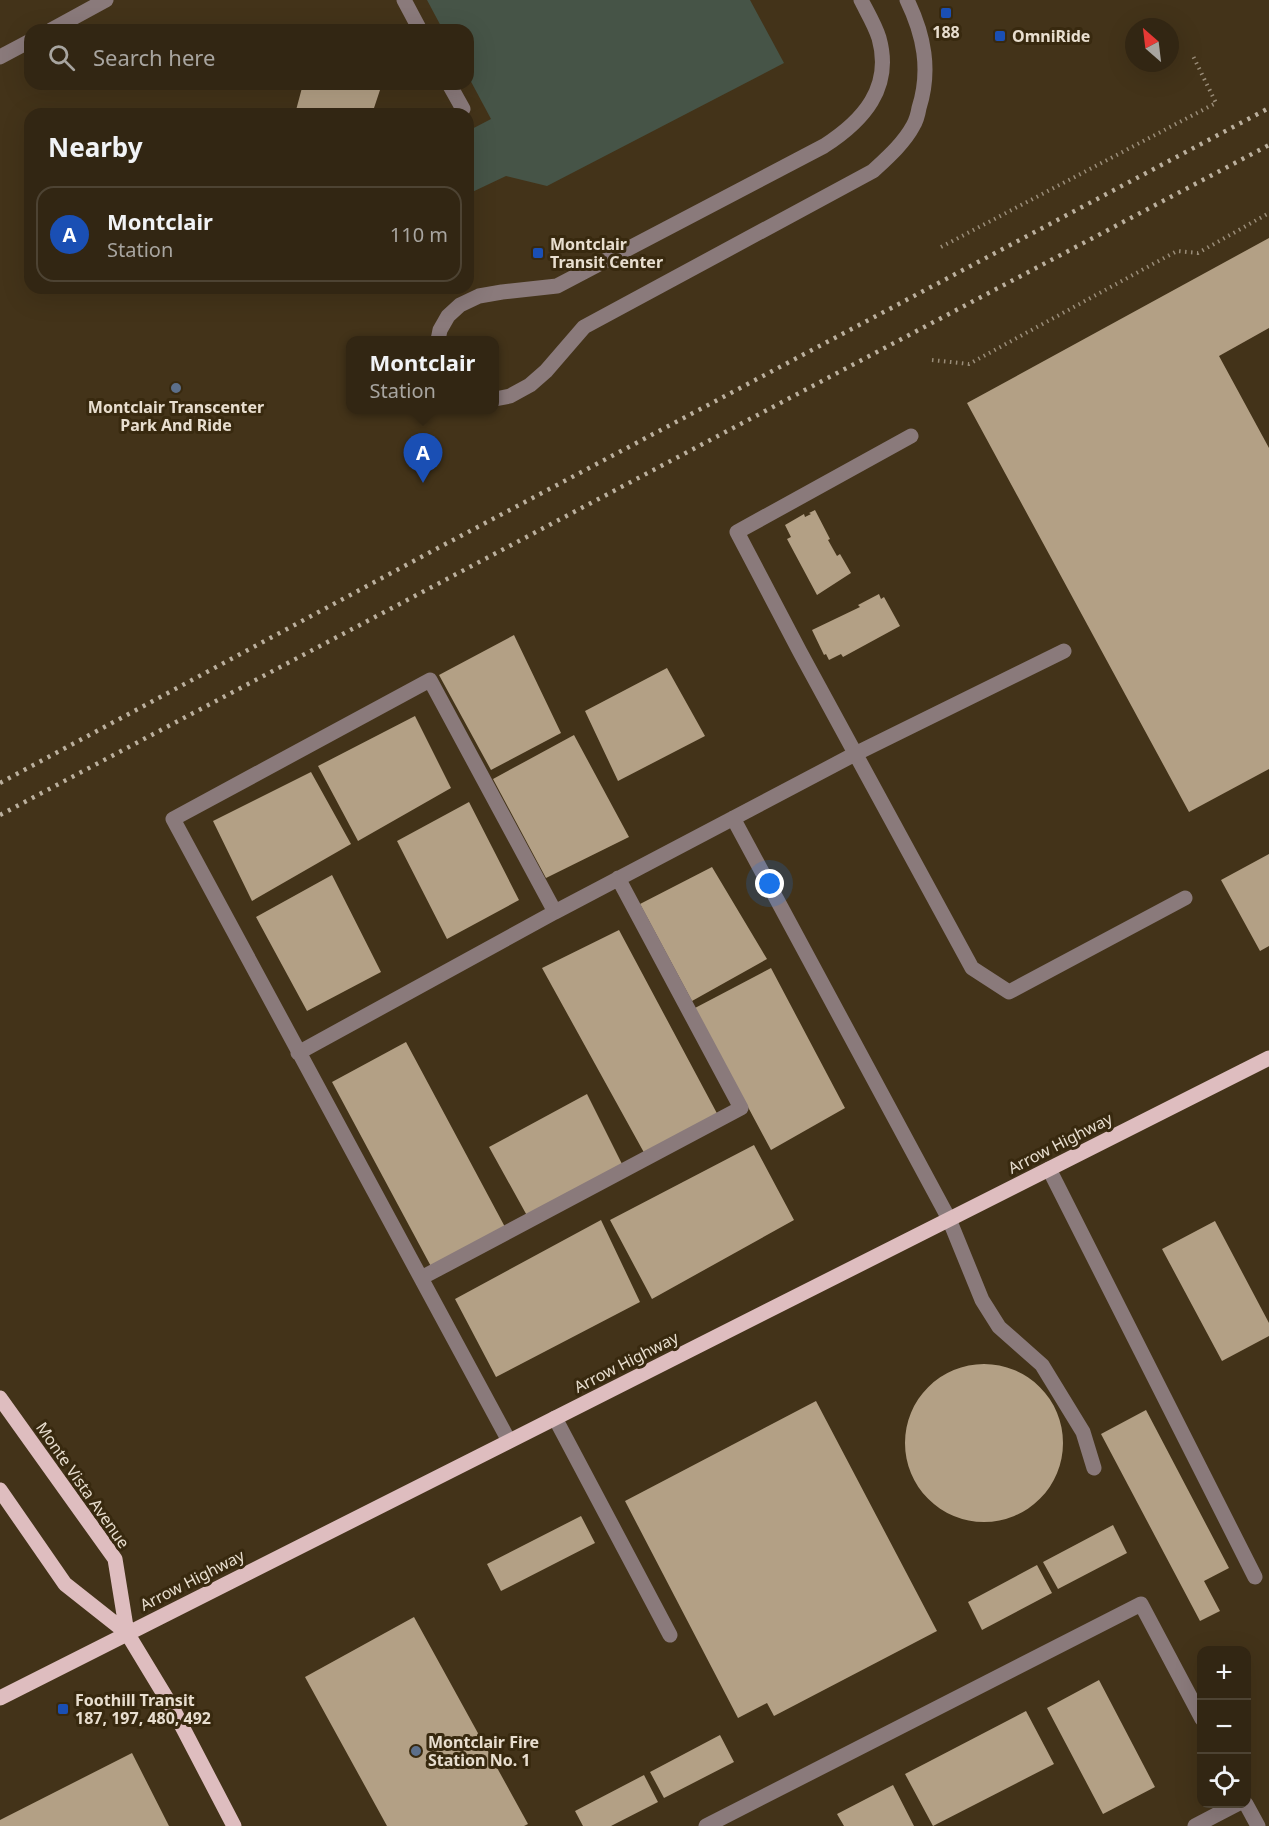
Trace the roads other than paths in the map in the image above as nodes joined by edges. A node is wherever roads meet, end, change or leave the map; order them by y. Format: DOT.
graph roads {
  1 [pos="106,0"];
  2 [pos="404,0"];
  3 [pos="861,0"];
  4 [pos="907,0"];
  5 [pos="62,24"];
  6 [pos="417,24"];
  7 [pos="24,44"];
  8 [pos="0,57"];
  9 [pos="452,90"];
  10 [pos="462,108"];
  11 [pos="439,336"];
  12 [pos="499,398"];
  13 [pos="911,436"];
  14 [pos="1064,651"];
  15 [pos="855,754"];
  16 [pos="733,818"];
  17 [pos="618,878"];
  18 [pos="1185,898"];
  19 [pos="555,912"];
  20 [pos="298,1053"];
  21 [pos="1269,1058"];
  22 [pos="1049,1169"];
  23 [pos="949,1219"];
  24 [pos="421,1278"];
  25 [pos="0,1398"];
  26 [pos="555,1418"];
  27 [pos="509,1441"];
  28 [pos="1094,1468"];
  29 [pos="0,1490"];
  30 [pos="1255,1577"];
  31 [pos="127,1633"];
  32 [pos="670,1635"];
  33 [pos="0,1698"];
  34 [pos="1197,1710"];
  35 [pos="1228,1808"];
  36 [pos="1249,1808"];
  37 [pos="234,1826"];
  38 [pos="706,1826"];
  39 [pos="1195,1826"];
  40 [pos="1258,1826"];
  1 -- 5 [label="street"];
  2 -- 6 [label="street"];
  3 -- 11 [label="street"];
  4 -- 12 [label="street"];
  7 -- 8 [label="street"];
  9 -- 10 [label="street"];
  13 -- 15 [label="street"];
  14 -- 15 [label="street"];
  15 -- 16 [label="street"];
  15 -- 18 [label="street"];
  16 -- 17 [label="street"];
  16 -- 23 [label="street"];
  17 -- 19 [label="street"];
  17 -- 24 [label="street"];
  19 -- 20 [label="street"];
  19 -- 20 [label="street"];
  20 -- 24 [label="street"];
  21 -- 22 [label="main road, Arrow Highway"];
  22 -- 23 [label="main road, Arrow Highway"];
  22 -- 30 [label="street"];
  23 -- 26 [label="main road, Arrow Highway"];
  23 -- 28 [label="street"];
  24 -- 27 [label="street"];
  25 -- 31 [label="main road, Monte Vista Avenue"];
  26 -- 27 [label="main road, Arrow Highway"];
  26 -- 32 [label="street"];
  27 -- 31 [label="main road, Arrow Highway"];
  29 -- 31 [label="main road, Monte Vista Avenue"];
  31 -- 33 [label="main road, Arrow Highway"];
  31 -- 37 [label="main road, Monte Vista Avenue"];
  34 -- 38 [label="street"];
  35 -- 39 [label="street"];
  36 -- 40 [label="street"];
}
